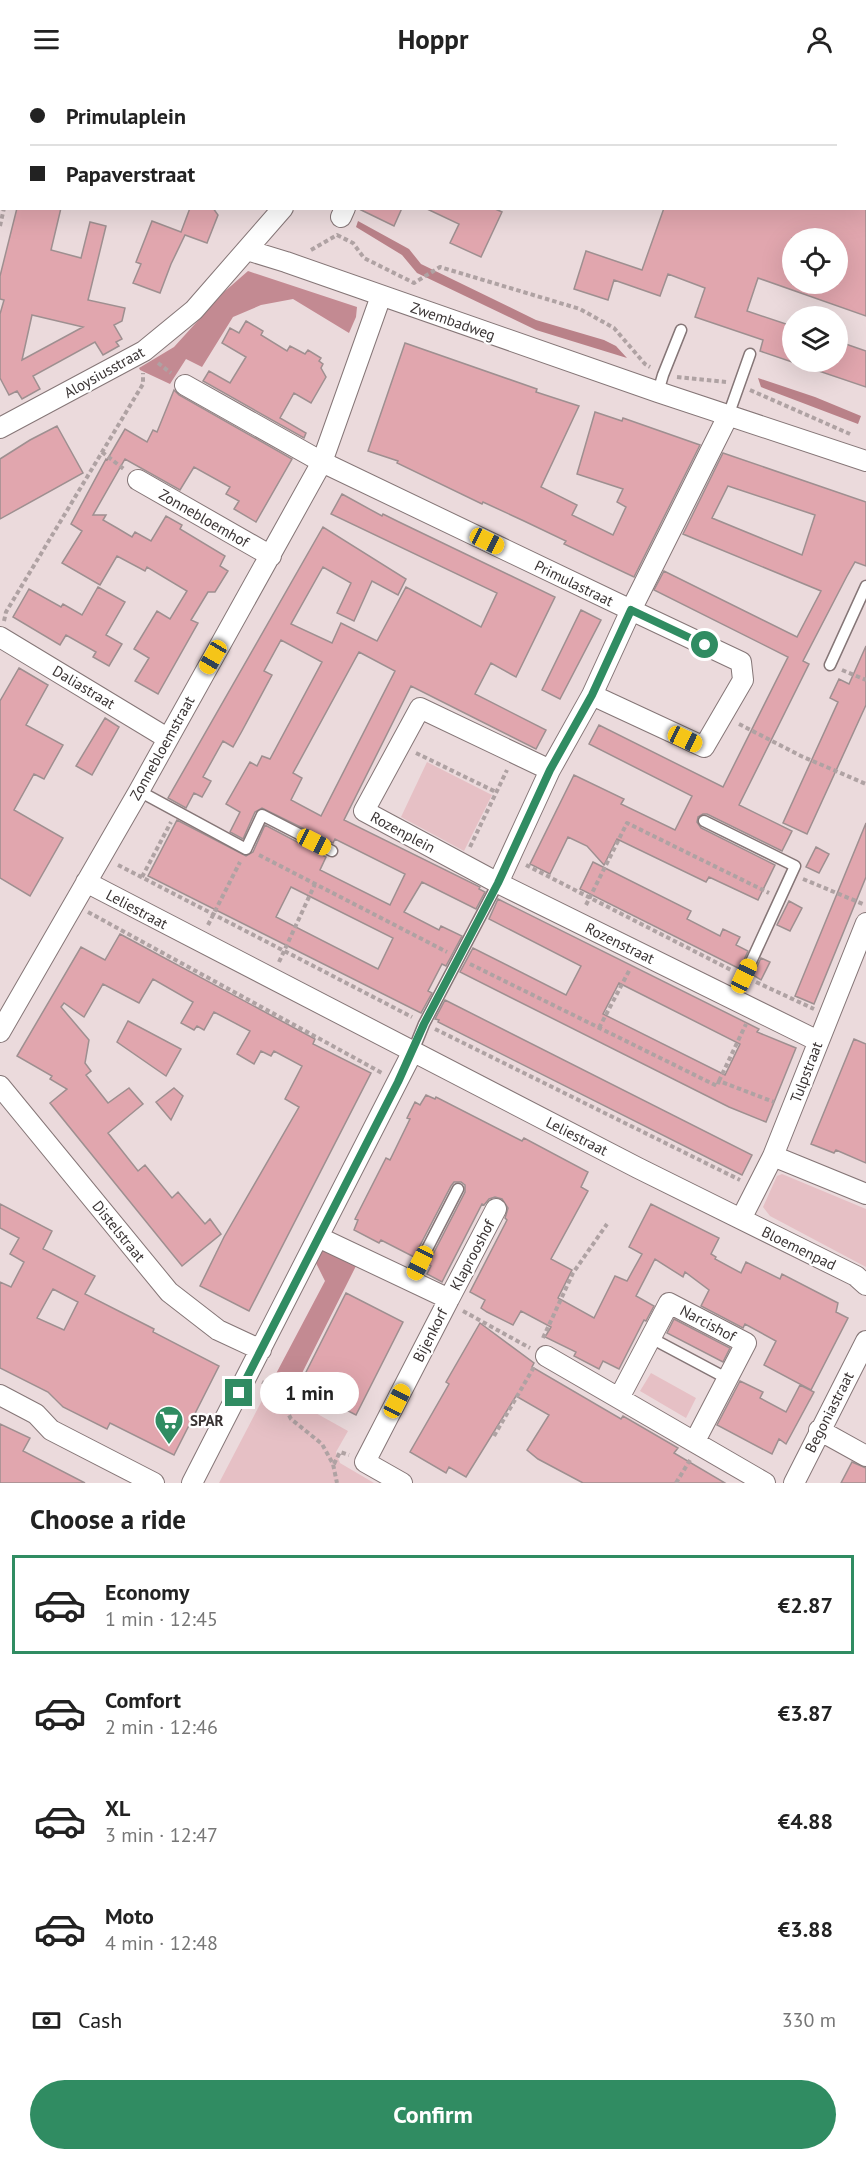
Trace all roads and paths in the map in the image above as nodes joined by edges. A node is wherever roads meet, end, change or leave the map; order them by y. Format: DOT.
graph roads {
  1 [pos="4,210"];
  2 [pos="281,210"];
  3 [pos="0,226"];
  4 [pos="247,250"];
  5 [pos="286,262"];
  6 [pos="381,296"];
  7 [pos="681,330"];
  8 [pos="144,351"];
  9 [pos="750,354"];
  10 [pos="660,384"];
  11 [pos="740,384"];
  12 [pos="185,385"];
  13 [pos="728,416"];
  14 [pos="0,428"];
  15 [pos="859,437"];
  16 [pos="102,452"];
  17 [pos="866,461"];
  18 [pos="322,462"];
  19 [pos="138,480"];
  20 [pos="271,556"];
  21 [pos="866,586"];
  22 [pos="631,610"];
  23 [pos="0,636"];
  24 [pos="830,665"];
  25 [pos="866,680"];
  26 [pos="592,695"];
  27 [pos="724,716"];
  28 [pos="167,738"];
  29 [pos="400,745"];
  30 [pos="514,753"];
  31 [pos="550,770"];
  32 [pos="866,784"];
  33 [pos="139,791"];
  34 [pos="496,792"];
  35 [pos="176,812"];
  36 [pos="704,821"];
  37 [pos="246,849"];
  38 [pos="332,851"];
  39 [pos="510,857"];
  40 [pos="462,864"];
  41 [pos="791,874"];
  42 [pos="142,877"];
  43 [pos="86,882"];
  44 [pos="498,883"];
  45 [pos="315,884"];
  46 [pos="590,898"];
  47 [pos="780,899"];
  48 [pos="74,904"];
  49 [pos="866,906"];
  50 [pos="577,922"];
  51 [pos="866,923"];
  52 [pos="199,941"];
  53 [pos="862,945"];
  54 [pos="638,952"];
  55 [pos="459,958"];
  56 [pos="744,976"];
  57 [pos="270,978"];
  58 [pos="734,999"];
  59 [pos="753,1010"];
  60 [pos="828,1016"];
  61 [pos="599,1028"];
  62 [pos="0,1032"];
  63 [pos="818,1041"];
  64 [pos="413,1052"];
  65 [pos="719,1081"];
  66 [pos="398,1082"];
  67 [pos="0,1086"];
  68 [pos="792,1108"];
  69 [pos="773,1156"];
  70 [pos="458,1189"];
  71 [pos="866,1194"];
  72 [pos="496,1209"];
  73 [pos="741,1220"];
  74 [pos="607,1224"];
  75 [pos="318,1237"];
  76 [pos="861,1280"];
  77 [pos="410,1282"];
  78 [pos="449,1299"];
  79 [pos="651,1338"];
  80 [pos="866,1341"];
  81 [pos="261,1350"];
  82 [pos="542,1354"];
  83 [pos="248,1375"];
  84 [pos="728,1379"];
  85 [pos="0,1395"];
  86 [pos="619,1398"];
  87 [pos="819,1430"];
  88 [pos="494,1436"];
  89 [pos="698,1443"];
  90 [pos="866,1456"];
  91 [pos="154,1483"];
  92 [pos="192,1483"];
  93 [pos="337,1483"];
  94 [pos="402,1483"];
  95 [pos="676,1483"];
  96 [pos="765,1483"];
  97 [pos="794,1483"];
  1 -- 3 [label="path"];
  2 -- 4 [label="street, Aloysiusstraat"];
  4 -- 5 [label="street, Zwembadweg"];
  4 -- 8 [label="street, Aloysiusstraat"];
  5 -- 6 [label="street, Zwembadweg"];
  5 -- 10 [label="path"];
  6 -- 10 [label="street, Zwembadweg"];
  6 -- 18 [label="street, Zonnebloemstraat"];
  7 -- 10 [label="lane"];
  8 -- 12 [label="path"];
  8 -- 14 [label="street, Aloysiusstraat"];
  8 -- 16 [label="path"];
  9 -- 11 [label="lane"];
  10 -- 11 [label="path"];
  10 -- 13 [label="street, Zwembadweg"];
  11 -- 13 [label="lane"];
  11 -- 15 [label="path"];
  12 -- 18 [label="street"];
  13 -- 17 [label="street, Zwembadweg"];
  13 -- 22 [label="street, Primulastraat"];
  16 -- 19 [label="path"];
  16 -- 23 [label="path"];
  18 -- 20 [label="street, Zonnebloemstraat"];
  18 -- 22 [label="street, Primulastraat"];
  19 -- 20 [label="street, Zonnebloemhof"];
  20 -- 28 [label="street, Zonnebloemstraat"];
  21 -- 24 [label="lane"];
  22 -- 26 [label="street"];
  22 -- 27 [label="street"];
  23 -- 28 [label="street, Daliastraat"];
  24 -- 25 [label="path"];
  26 -- 27 [label="street"];
  26 -- 31 [label="street"];
  27 -- 32 [label="path"];
  28 -- 33 [label="street, Zonnebloemstraat"];
  29 -- 30 [label="street, Rozenplein"];
  29 -- 34 [label="path"];
  29 -- 40 [label="street, Rozenplein"];
  30 -- 31 [label="street, Rozenplein"];
  30 -- 34 [label="path"];
  31 -- 39 [label="street"];
  33 -- 35 [label="lane"];
  33 -- 43 [label="street, Zonnebloemstraat"];
  34 -- 40 [label="path"];
  35 -- 37 [label="lane"];
  35 -- 42 [label="path"];
  36 -- 41 [label="lane"];
  37 -- 38 [label="lane"];
  37 -- 45 [label="path"];
  37 -- 52 [label="path"];
  39 -- 44 [label="street"];
  39 -- 46 [label="path"];
  40 -- 44 [label="street, Rozenplein"];
  41 -- 47 [label="lane"];
  41 -- 49 [label="path"];
  43 -- 48 [label="street, Zonnebloemstraat"];
  43 -- 52 [label="street, Leliestraat"];
  44 -- 50 [label="street, Rozenstraat"];
  44 -- 55 [label="lane"];
  45 -- 55 [label="path"];
  45 -- 57 [label="path"];
  46 -- 47 [label="path"];
  46 -- 50 [label="path"];
  46 -- 56 [label="path"];
  47 -- 56 [label="lane"];
  48 -- 62 [label="street, Zonnebloemstraat"];
  48 -- 66 [label="path"];
  50 -- 54 [label="street, Rozenstraat"];
  51 -- 53 [label="street, Tulpstraat"];
  52 -- 57 [label="street, Leliestraat"];
  53 -- 60 [label="street, Tulpstraat"];
  54 -- 58 [label="street, Rozenstraat"];
  54 -- 61 [label="path"];
  55 -- 61 [label="path"];
  55 -- 64 [label="lane"];
  56 -- 58 [label="lane"];
  56 -- 60 [label="path"];
  57 -- 64 [label="street, Leliestraat"];
  58 -- 59 [label="street, Rozenstraat"];
  59 -- 63 [label="street, Rozenstraat"];
  59 -- 65 [label="path"];
  60 -- 63 [label="street, Tulpstraat"];
  61 -- 65 [label="path"];
  63 -- 68 [label="street, Tulpstraat"];
  64 -- 66 [label="street"];
  64 -- 73 [label="street, Leliestraat"];
  65 -- 68 [label="path"];
  66 -- 75 [label="street"];
  67 -- 81 [label="street, Distelstraat"];
  68 -- 69 [label="street, Tulpstraat"];
  69 -- 71 [label="street"];
  69 -- 73 [label="street, Tulpstraat"];
  70 -- 77 [label="lane"];
  72 -- 78 [label="street, Klaprooshof"];
  73 -- 76 [label="street, Bloemenpad"];
  74 -- 82 [label="path"];
  75 -- 77 [label="street, Klaprooshof"];
  75 -- 81 [label="street"];
  77 -- 78 [label="street, Klaprooshof"];
  78 -- 82 [label="path"];
  78 -- 94 [label="street, Bijenkorf"];
  79 -- 84 [label="lane"];
  79 -- 84 [label="street, Narcishof"];
  79 -- 86 [label="street, Narcishof"];
  80 -- 87 [label="street, Begoniastraat"];
  81 -- 83 [label="street"];
  82 -- 86 [label="street"];
  82 -- 88 [label="path"];
  83 -- 92 [label="street"];
  83 -- 93 [label="path"];
  84 -- 89 [label="street, Narcishof"];
  85 -- 91 [label="street"];
  86 -- 89 [label="street"];
  87 -- 90 [label="street"];
  87 -- 97 [label="street, Begoniastraat"];
  89 -- 95 [label="path"];
  89 -- 96 [label="street"];
}
